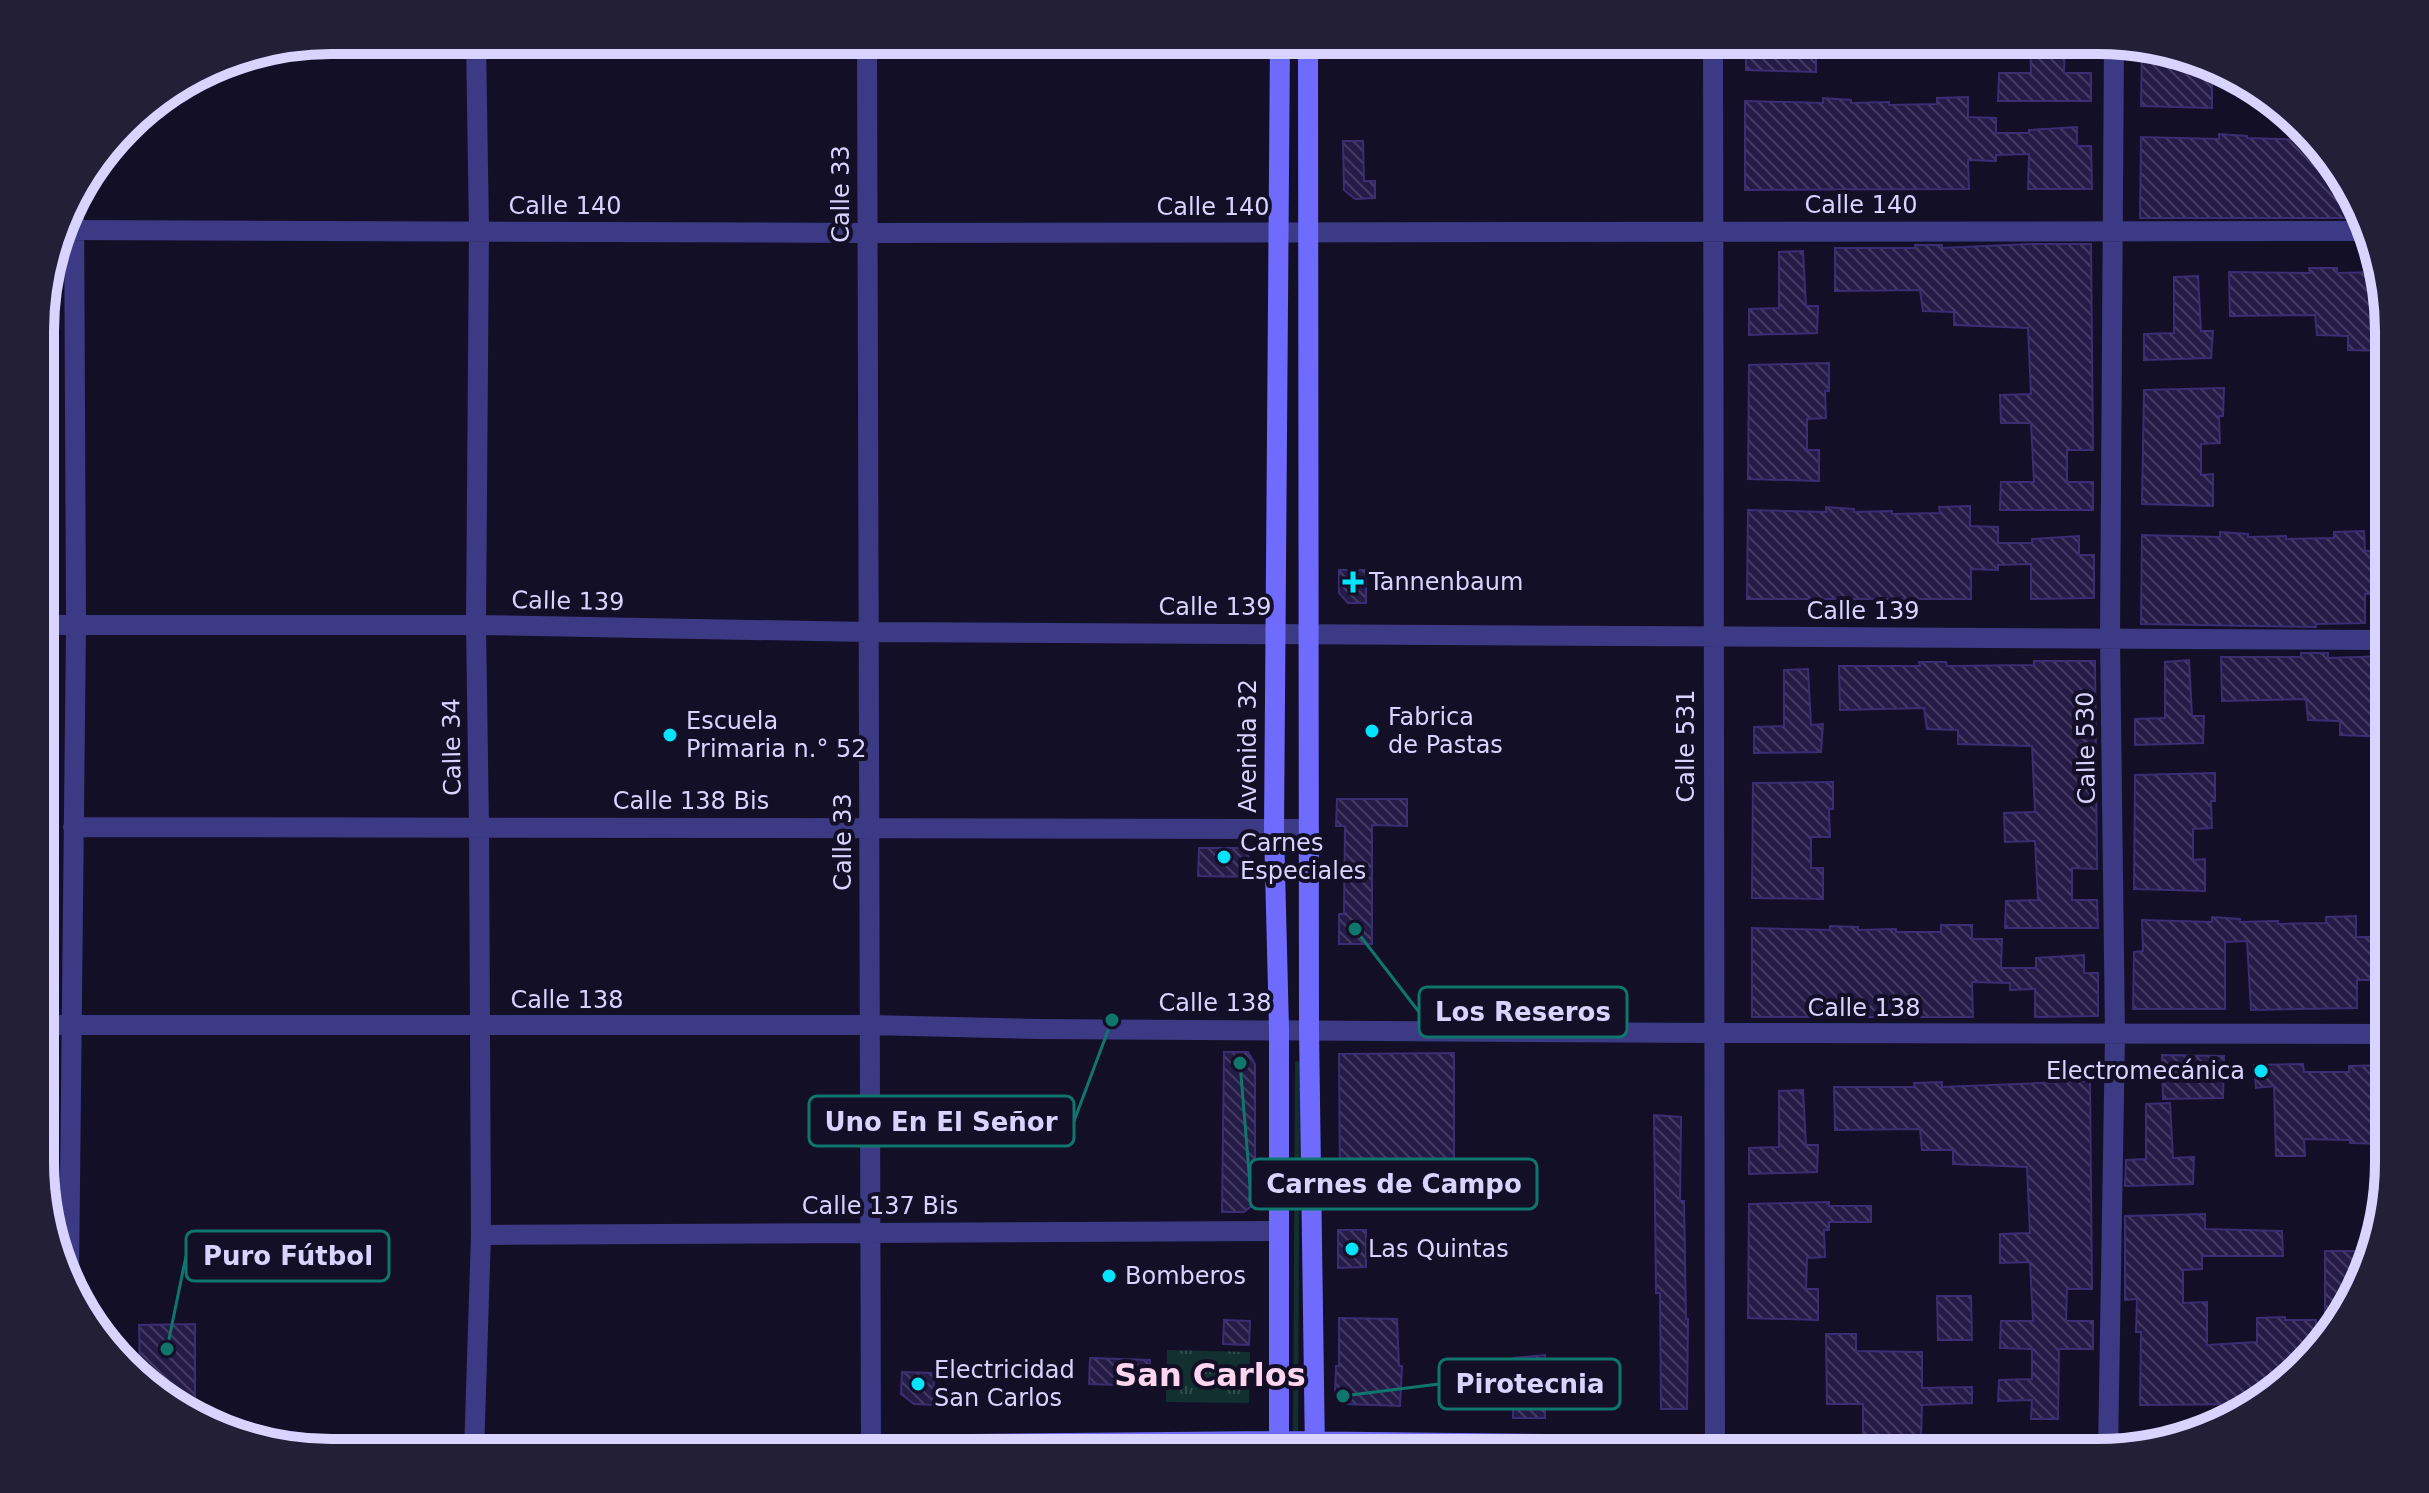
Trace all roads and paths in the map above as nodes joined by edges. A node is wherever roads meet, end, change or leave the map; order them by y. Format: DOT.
graph roads {
  1 [pos="1280,54"];
  2 [pos="1308,54"];
  3 [pos="1713,54"];
  4 [pos="476,55"];
  5 [pos="867,55"];
  6 [pos="2114,55"];
  7 [pos="73,230"];
  8 [pos="479,231"];
  9 [pos="2111,231"];
  10 [pos="2356,231"];
  11 [pos="1713,232"];
  12 [pos="867,233"];
  13 [pos="1280,233"];
  14 [pos="1308,233"];
  15 [pos="68,244"];
  16 [pos="54,625"];
  17 [pos="76,625"];
  18 [pos="476,625"];
  19 [pos="868,632"];
  20 [pos="1309,633"];
  21 [pos="1275,634"];
  22 [pos="1712,636"];
  23 [pos="2110,638"];
  24 [pos="2374,640"];
  25 [pos="479,826"];
  26 [pos="73,827"];
  27 [pos="869,827"];
  28 [pos="1309,829"];
  29 [pos="1274,830"];
  30 [pos="54,1025"];
  31 [pos="70,1025"];
  32 [pos="869,1025"];
  33 [pos="480,1026"];
  34 [pos="1279,1029"];
  35 [pos="1309,1030"];
  36 [pos="1713,1033"];
  37 [pos="2374,1034"];
  38 [pos="2115,1035"];
  39 [pos="869,1231"];
  40 [pos="1279,1231"];
  41 [pos="481,1235"];
  42 [pos="69,1251"];
  43 [pos="1279,1438"];
  44 [pos="1315,1438"];
  45 [pos="1715,1438"];
  46 [pos="2108,1438"];
  47 [pos="474,1439"];
  48 [pos="871,1439"];
  1 -- 13 [label="main road, Avenida 32"];
  2 -- 14 [label="main road"];
  3 -- 11 [label="street, Calle 531"];
  4 -- 8 [label="street, Calle 34"];
  5 -- 12 [label="street, Calle 33"];
  6 -- 9 [label="street, Calle 530"];
  7 -- 8 [label="street, Calle 140"];
  8 -- 12 [label="street, Calle 140"];
  8 -- 18 [label="street, Calle 34"];
  9 -- 10 [label="street, Calle 140"];
  9 -- 11 [label="street, Calle 140"];
  9 -- 23 [label="street, Calle 530"];
  11 -- 14 [label="street, Calle 140"];
  11 -- 22 [label="street, Calle 531"];
  12 -- 13 [label="street, Calle 140"];
  12 -- 19 [label="street, Calle 33"];
  13 -- 14 [label="street, Calle 140"];
  13 -- 21 [label="main road, Avenida 32"];
  14 -- 20 [label="main road"];
  15 -- 17 [label="street"];
  16 -- 17 [label="street, Calle 139"];
  17 -- 18 [label="street, Calle 139"];
  17 -- 26 [label="street"];
  18 -- 19 [label="street, Calle 139"];
  18 -- 25 [label="street, Calle 34"];
  19 -- 21 [label="street, Calle 139"];
  19 -- 27 [label="street, Calle 33"];
  20 -- 21 [label="street, Calle 139"];
  20 -- 22 [label="street, Calle 139"];
  20 -- 28 [label="main road"];
  21 -- 29 [label="main road, Avenida 32"];
  22 -- 23 [label="street, Calle 139"];
  22 -- 36 [label="street, Calle 531"];
  23 -- 24 [label="street, Calle 139"];
  23 -- 38 [label="street, Calle 530"];
  25 -- 26 [label="street, Calle 138 Bis"];
  25 -- 27 [label="street, Calle 138 Bis"];
  25 -- 33 [label="street, Calle 34"];
  26 -- 31 [label="street"];
  27 -- 29 [label="street, Calle 138 Bis"];
  27 -- 32 [label="street, Calle 33"];
  28 -- 29 [label="street, Calle 138 Bis"];
  28 -- 35 [label="main road"];
  29 -- 34 [label="main road, Avenida 32"];
  30 -- 31 [label="street, Calle 138"];
  31 -- 33 [label="street, Calle 138"];
  31 -- 42 [label="street"];
  32 -- 33 [label="street, Calle 138"];
  32 -- 34 [label="street, Calle 138"];
  32 -- 39 [label="street, Calle 33"];
  33 -- 41 [label="street, Calle 34"];
  34 -- 35 [label="street, Calle 138"];
  34 -- 40 [label="main road, Avenida 32"];
  35 -- 36 [label="street, Calle 138"];
  35 -- 44 [label="main road"];
  36 -- 38 [label="street, Calle 138"];
  36 -- 45 [label="street, Calle 531"];
  37 -- 38 [label="street, Calle 138"];
  38 -- 46 [label="street, Calle 530"];
  39 -- 40 [label="street, Calle 137 Bis"];
  39 -- 41 [label="street, Calle 137 Bis"];
  39 -- 48 [label="street, Calle 33"];
  40 -- 43 [label="main road, Avenida 32"];
  41 -- 47 [label="street, Calle 34"];
}
